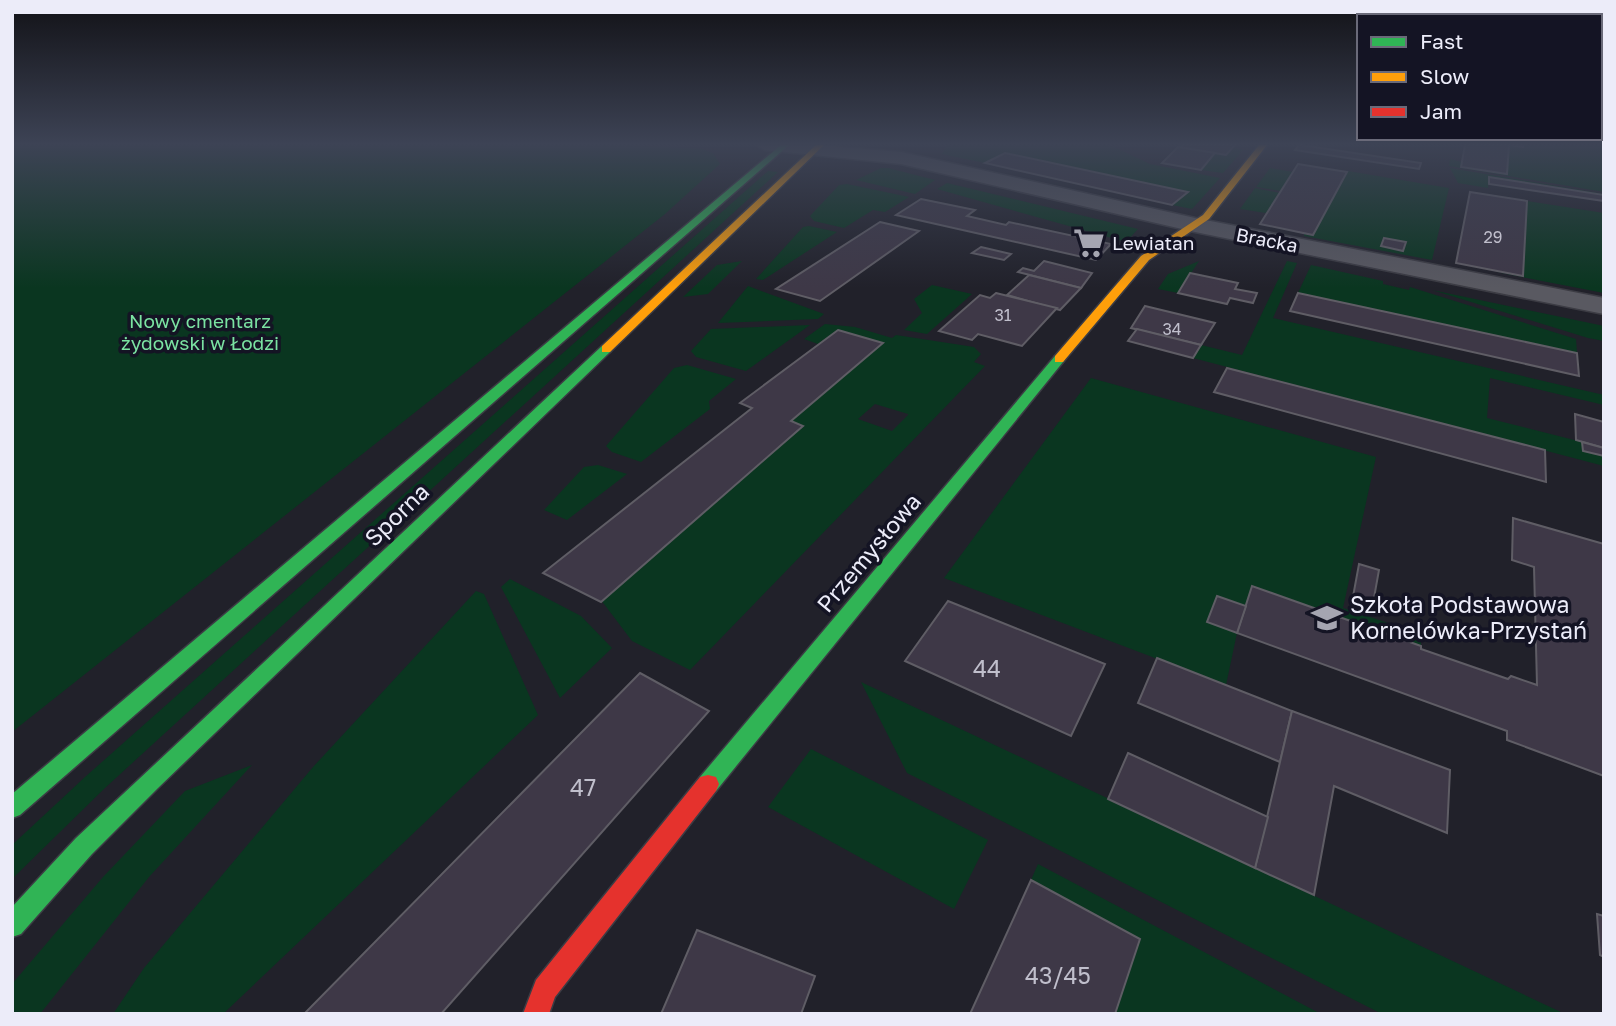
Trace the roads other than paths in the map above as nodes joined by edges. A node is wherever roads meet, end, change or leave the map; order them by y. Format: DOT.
graph roads {
  1 [pos="722,193"];
  2 [pos="770,193"];
  3 [pos="1054,193"];
  4 [pos="1225,193"];
  5 [pos="1195,225"];
  6 [pos="1604,306"];
  7 [pos="12,808"];
  8 [pos="12,925"];
  9 [pos="536,1014"];
  1 -- 7 [label="street, Sporna"];
  2 -- 8 [label="street, Sporna"];
  3 -- 5 [label="street, Bracka"];
  4 -- 5 [label="street, Przemysłowa"];
  5 -- 6 [label="street, Bracka"];
  5 -- 9 [label="street, Przemysłowa"];
}
